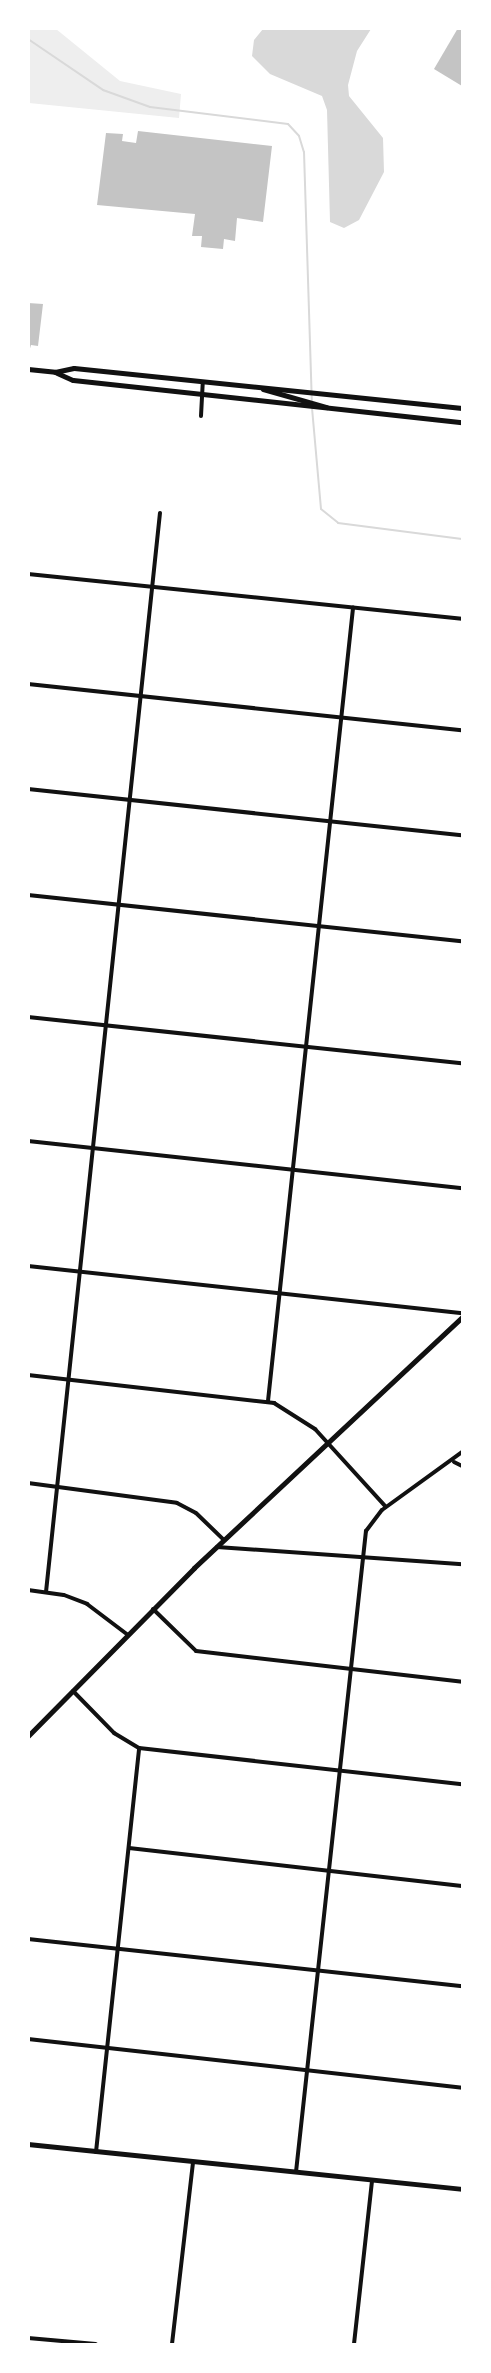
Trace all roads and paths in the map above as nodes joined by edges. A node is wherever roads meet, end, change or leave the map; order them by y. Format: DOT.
graph roads {
  1 [pos="28,369"];
  2 [pos="55,372"];
  3 [pos="102,372"];
  4 [pos="203,382"];
  5 [pos="100,383"];
  6 [pos="259,387"];
  7 [pos="312,404"];
  8 [pos="462,408"];
  9 [pos="201,416"];
  10 [pos="462,422"];
  11 [pos="160,513"];
  12 [pos="28,574"];
  13 [pos="153,586"];
  14 [pos="353,608"];
  15 [pos="462,619"];
  16 [pos="28,684"];
  17 [pos="141,696"];
  18 [pos="341,717"];
  19 [pos="462,730"];
  20 [pos="28,789"];
  21 [pos="130,801"];
  22 [pos="330,822"];
  23 [pos="462,835"];
  24 [pos="28,896"];
  25 [pos="119,905"];
  26 [pos="319,927"];
  27 [pos="462,941"];
  28 [pos="28,1017"];
  29 [pos="106,1026"];
  30 [pos="306,1047"];
  31 [pos="462,1063"];
  32 [pos="28,1141"];
  33 [pos="93,1149"];
  34 [pos="293,1170"];
  35 [pos="462,1188"];
  36 [pos="28,1266"];
  37 [pos="80,1272"];
  38 [pos="280,1294"];
  39 [pos="462,1315"];
  40 [pos="458,1321"];
  41 [pos="462,1326"];
  42 [pos="28,1375"];
  43 [pos="69,1379"];
  44 [pos="268,1401"];
  45 [pos="328,1443"];
  46 [pos="462,1452"];
  47 [pos="454,1462"];
  48 [pos="462,1466"];
  49 [pos="28,1483"];
  50 [pos="58,1486"];
  51 [pos="386,1508"];
  52 [pos="224,1540"];
  53 [pos="217,1546"];
  54 [pos="363,1558"];
  55 [pos="462,1564"];
  56 [pos="28,1590"];
  57 [pos="46,1592"];
  58 [pos="153,1609"];
  59 [pos="128,1635"];
  60 [pos="350,1670"];
  61 [pos="462,1682"];
  62 [pos="73,1691"];
  63 [pos="28,1736"];
  64 [pos="139,1748"];
  65 [pos="339,1770"];
  66 [pos="462,1784"];
  67 [pos="129,1848"];
  68 [pos="329,1870"];
  69 [pos="462,1886"];
  70 [pos="28,1939"];
  71 [pos="118,1948"];
  72 [pos="318,1970"];
  73 [pos="462,1986"];
  74 [pos="28,2039"];
  75 [pos="107,2048"];
  76 [pos="306,2070"];
  77 [pos="462,2088"];
  78 [pos="28,2144"];
  79 [pos="96,2152"];
  80 [pos="193,2163"];
  81 [pos="296,2173"];
  82 [pos="372,2180"];
  83 [pos="462,2189"];
  84 [pos="28,2338"];
  85 [pos="96,2344"];
  86 [pos="172,2344"];
  87 [pos="354,2344"];
  1 -- 2 [label="main road"];
  2 -- 3 [label="main road"];
  2 -- 5 [label="main road"];
  3 -- 4 [label="main road"];
  3 -- 5 [label="main road"];
  4 -- 6 [label="main road"];
  4 -- 9 [label="street"];
  5 -- 7 [label="main road"];
  6 -- 7 [label="main road"];
  6 -- 8 [label="main road"];
  7 -- 10 [label="main road"];
  11 -- 13 [label="street"];
  12 -- 13 [label="street"];
  13 -- 14 [label="street"];
  13 -- 17 [label="street"];
  14 -- 15 [label="street"];
  14 -- 18 [label="street"];
  16 -- 17 [label="street"];
  17 -- 18 [label="street"];
  17 -- 21 [label="street"];
  18 -- 19 [label="street"];
  18 -- 22 [label="street"];
  20 -- 21 [label="street"];
  21 -- 22 [label="street"];
  21 -- 25 [label="street"];
  22 -- 23 [label="street"];
  22 -- 26 [label="street"];
  24 -- 25 [label="street"];
  25 -- 26 [label="street"];
  25 -- 29 [label="street"];
  26 -- 27 [label="street"];
  26 -- 30 [label="street"];
  28 -- 29 [label="street"];
  29 -- 30 [label="street"];
  29 -- 33 [label="street"];
  30 -- 31 [label="street"];
  30 -- 34 [label="street"];
  32 -- 33 [label="street"];
  33 -- 34 [label="street"];
  33 -- 37 [label="street"];
  34 -- 35 [label="street"];
  34 -- 38 [label="street"];
  36 -- 37 [label="street"];
  37 -- 38 [label="street"];
  37 -- 43 [label="street"];
  38 -- 39 [label="street"];
  38 -- 44 [label="street"];
  39 -- 40 [label="street"];
  40 -- 41 [label="street"];
  40 -- 45 [label="street"];
  42 -- 43 [label="street"];
  43 -- 44 [label="street"];
  43 -- 50 [label="street"];
  44 -- 45 [label="street"];
  45 -- 51 [label="street"];
  45 -- 52 [label="street"];
  46 -- 47 [label="street"];
  47 -- 48 [label="street"];
  47 -- 51 [label="street"];
  49 -- 50 [label="street"];
  50 -- 52 [label="street"];
  50 -- 57 [label="street"];
  51 -- 54 [label="street"];
  52 -- 53 [label="street"];
  53 -- 54 [label="street"];
  53 -- 58 [label="street"];
  54 -- 55 [label="street"];
  54 -- 60 [label="street"];
  56 -- 57 [label="street"];
  57 -- 59 [label="street"];
  58 -- 59 [label="street"];
  58 -- 60 [label="street"];
  59 -- 62 [label="street"];
  60 -- 61 [label="street"];
  60 -- 65 [label="street"];
  62 -- 63 [label="street"];
  62 -- 64 [label="street"];
  64 -- 65 [label="street"];
  64 -- 67 [label="street"];
  65 -- 66 [label="street"];
  65 -- 68 [label="street"];
  67 -- 68 [label="street"];
  67 -- 71 [label="street"];
  68 -- 69 [label="street"];
  68 -- 72 [label="street"];
  70 -- 71 [label="street"];
  71 -- 72 [label="street"];
  71 -- 75 [label="street"];
  72 -- 73 [label="street"];
  72 -- 76 [label="street"];
  74 -- 75 [label="street"];
  75 -- 76 [label="street"];
  75 -- 79 [label="street"];
  76 -- 77 [label="street"];
  76 -- 81 [label="street"];
  78 -- 79 [label="street"];
  79 -- 80 [label="street"];
  80 -- 81 [label="street"];
  80 -- 86 [label="street"];
  81 -- 82 [label="street"];
  82 -- 83 [label="street"];
  82 -- 87 [label="street"];
  84 -- 85 [label="street"];
}
